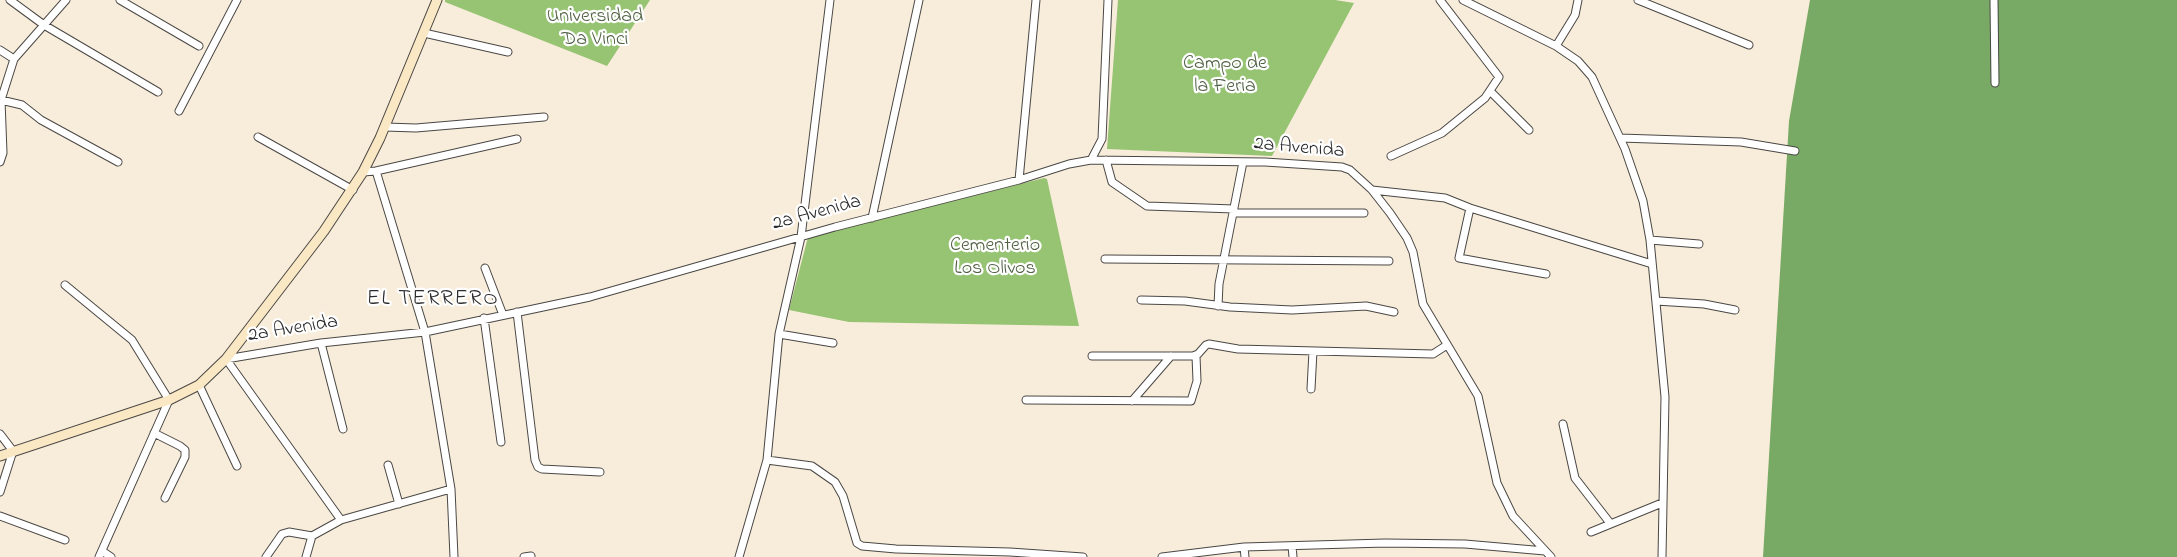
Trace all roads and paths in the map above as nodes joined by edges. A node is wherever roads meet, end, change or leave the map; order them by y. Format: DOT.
graph roads {
  1 [pos="10,0"];
  2 [pos="66,0"];
  3 [pos="120,0"];
  4 [pos="237,0"];
  5 [pos="437,0"];
  6 [pos="830,0"];
  7 [pos="919,0"];
  8 [pos="1036,0"];
  9 [pos="1108,0"];
  10 [pos="1440,0"];
  11 [pos="1463,0"];
  12 [pos="1578,0"];
  13 [pos="1638,0"];
  14 [pos="1994,0"];
  15 [pos="44,24"];
  16 [pos="424,33"];
  17 [pos="1749,45"];
  18 [pos="199,46"];
  19 [pos="1556,46"];
  20 [pos="0,50"];
  21 [pos="508,52"];
  22 [pos="14,59"];
  23 [pos="1995,83"];
  24 [pos="1,91"];
  25 [pos="158,92"];
  26 [pos="1491,92"];
  27 [pos="1,100"];
  28 [pos="179,111"];
  29 [pos="544,117"];
  30 [pos="385,127"];
  31 [pos="1529,130"];
  32 [pos="258,137"];
  33 [pos="1620,138"];
  34 [pos="517,139"];
  35 [pos="1795,151"];
  36 [pos="1391,156"];
  37 [pos="1091,160"];
  38 [pos="1106,160"];
  39 [pos="0,162"];
  40 [pos="118,162"];
  41 [pos="1243,162"];
  42 [pos="376,171"];
  43 [pos="363,172"];
  44 [pos="1019,180"];
  45 [pos="353,190"];
  46 [pos="1372,190"];
  47 [pos="1470,208"];
  48 [pos="1234,211"];
  49 [pos="1364,213"];
  50 [pos="872,218"];
  51 [pos="801,237"];
  52 [pos="1650,240"];
  53 [pos="1699,244"];
  54 [pos="1105,260"];
  55 [pos="1224,260"];
  56 [pos="1389,261"];
  57 [pos="1652,264"];
  58 [pos="485,268"];
  59 [pos="1546,274"];
  60 [pos="65,285"];
  61 [pos="1141,300"];
  62 [pos="1656,301"];
  63 [pos="1218,306"];
  64 [pos="1735,310"];
  65 [pos="517,312"];
  66 [pos="1394,312"];
  67 [pos="503,315"];
  68 [pos="484,318"];
  69 [pos="425,332"];
  70 [pos="779,334"];
  71 [pos="321,343"];
  72 [pos="834,343"];
  73 [pos="1447,345"];
  74 [pos="1313,351"];
  75 [pos="1092,356"];
  76 [pos="1171,356"];
  77 [pos="1196,356"];
  78 [pos="225,359"];
  79 [pos="199,385"];
  80 [pos="1311,389"];
  81 [pos="169,400"];
  82 [pos="1026,400"];
  83 [pos="1132,401"];
  84 [pos="1563,424"];
  85 [pos="343,429"];
  86 [pos="154,433"];
  87 [pos="0,434"];
  88 [pos="501,442"];
  89 [pos="13,451"];
  90 [pos="0,456"];
  91 [pos="767,460"];
  92 [pos="388,465"];
  93 [pos="237,466"];
  94 [pos="600,472"];
  95 [pos="451,489"];
  96 [pos="0,492"];
  97 [pos="165,498"];
  98 [pos="1662,503"];
  99 [pos="399,504"];
  100 [pos="0,516"];
  101 [pos="341,519"];
  102 [pos="1610,524"];
  103 [pos="1591,531"];
  104 [pos="312,537"];
  105 [pos="65,540"];
  106 [pos="1292,546"];
  107 [pos="1244,547"];
  108 [pos="1545,551"];
  109 [pos="898,553"];
  110 [pos="100,554"];
  111 [pos="1172,556"];
  112 [pos="111,557"];
  113 [pos="266,557"];
  114 [pos="306,557"];
  115 [pos="454,557"];
  116 [pos="739,557"];
  117 [pos="1083,557"];
  118 [pos="1162,557"];
  119 [pos="1245,557"];
  120 [pos="1293,557"];
  121 [pos="1551,557"];
  122 [pos="1662,557"];
  1 -- 15 [label="street"];
  2 -- 15 [label="street"];
  3 -- 18 [label="street"];
  4 -- 28 [label="street"];
  5 -- 16 [label="street"];
  6 -- 51 [label="street"];
  7 -- 50 [label="street"];
  8 -- 44 [label="street"];
  9 -- 37 [label="street"];
  10 -- 26 [label="street"];
  11 -- 19 [label="street"];
  12 -- 19 [label="street"];
  13 -- 17 [label="street"];
  14 -- 23 [label="street"];
  15 -- 22 [label="street"];
  15 -- 25 [label="street"];
  16 -- 21 [label="street"];
  16 -- 30 [label="street"];
  19 -- 33 [label="street"];
  20 -- 22 [label="street"];
  22 -- 24 [label="street"];
  24 -- 27 [label="street"];
  26 -- 31 [label="street"];
  26 -- 36 [label="street"];
  27 -- 39 [label="street"];
  27 -- 40 [label="street"];
  29 -- 30 [label="street"];
  30 -- 43 [label="street"];
  32 -- 45 [label="street"];
  33 -- 35 [label="street"];
  33 -- 52 [label="street"];
  34 -- 42 [label="street"];
  37 -- 38 [label="street, 2a Avenida"];
  37 -- 44 [label="street, 2a Avenida"];
  38 -- 41 [label="street, 2a Avenida"];
  38 -- 48 [label="street"];
  41 -- 46 [label="street, 2a Avenida"];
  41 -- 48 [label="street"];
  42 -- 43 [label="street"];
  42 -- 69 [label="street"];
  43 -- 45 [label="street"];
  44 -- 50 [label="street, 2a Avenida"];
  45 -- 78 [label="street"];
  46 -- 47 [label="street"];
  46 -- 73 [label="street, 2a Avenida"];
  47 -- 57 [label="street"];
  47 -- 59 [label="street"];
  48 -- 49 [label="street"];
  48 -- 55 [label="street"];
  50 -- 51 [label="street, 2a Avenida"];
  51 -- 65 [label="street, 2a Avenida"];
  51 -- 70 [label="street"];
  52 -- 53 [label="street"];
  52 -- 57 [label="street"];
  54 -- 55 [label="street"];
  55 -- 56 [label="street"];
  55 -- 63 [label="street"];
  57 -- 62 [label="street"];
  58 -- 67 [label="street"];
  60 -- 81 [label="street"];
  61 -- 63 [label="street"];
  62 -- 64 [label="street"];
  62 -- 98 [label="street"];
  63 -- 66 [label="street"];
  65 -- 67 [label="street, 2a Avenida"];
  65 -- 94 [label="street"];
  67 -- 68 [label="street, 2a Avenida"];
  68 -- 69 [label="street, 2a Avenida"];
  68 -- 88 [label="street"];
  69 -- 71 [label="street, 2a Avenida"];
  69 -- 95 [label="street"];
  70 -- 72 [label="street"];
  70 -- 91 [label="street"];
  71 -- 78 [label="street, 2a Avenida"];
  71 -- 85 [label="street"];
  73 -- 74 [label="street"];
  73 -- 108 [label="street, 2a Avenida"];
  74 -- 77 [label="street"];
  74 -- 80 [label="street"];
  75 -- 76 [label="street"];
  76 -- 77 [label="street"];
  76 -- 83 [label="street"];
  77 -- 83 [label="street"];
  78 -- 79 [label="street, 2a Avenida"];
  78 -- 101 [label="street"];
  79 -- 81 [label="street, 2a Avenida"];
  79 -- 93 [label="street"];
  81 -- 86 [label="street"];
  81 -- 89 [label="street, 2a Avenida"];
  82 -- 83 [label="street"];
  84 -- 102 [label="street"];
  86 -- 97 [label="street"];
  86 -- 110 [label="street"];
  87 -- 89 [label="street"];
  89 -- 90 [label="street, 2a Avenida"];
  89 -- 96 [label="street"];
  91 -- 109 [label="street"];
  91 -- 116 [label="street"];
  92 -- 99 [label="street"];
  95 -- 99 [label="street"];
  95 -- 115 [label="street"];
  98 -- 102 [label="street"];
  98 -- 122 [label="street"];
  99 -- 101 [label="street"];
  100 -- 105 [label="street"];
  101 -- 104 [label="street"];
  102 -- 103 [label="street"];
  104 -- 113 [label="street"];
  104 -- 114 [label="street"];
  106 -- 107 [label="street"];
  106 -- 108 [label="street"];
  106 -- 120 [label="street"];
  107 -- 111 [label="street"];
  107 -- 119 [label="street"];
  108 -- 121 [label="street, 2a Avenida"];
  109 -- 117 [label="street"];
  110 -- 112 [label="street"];
  111 -- 118 [label="street"];
}
